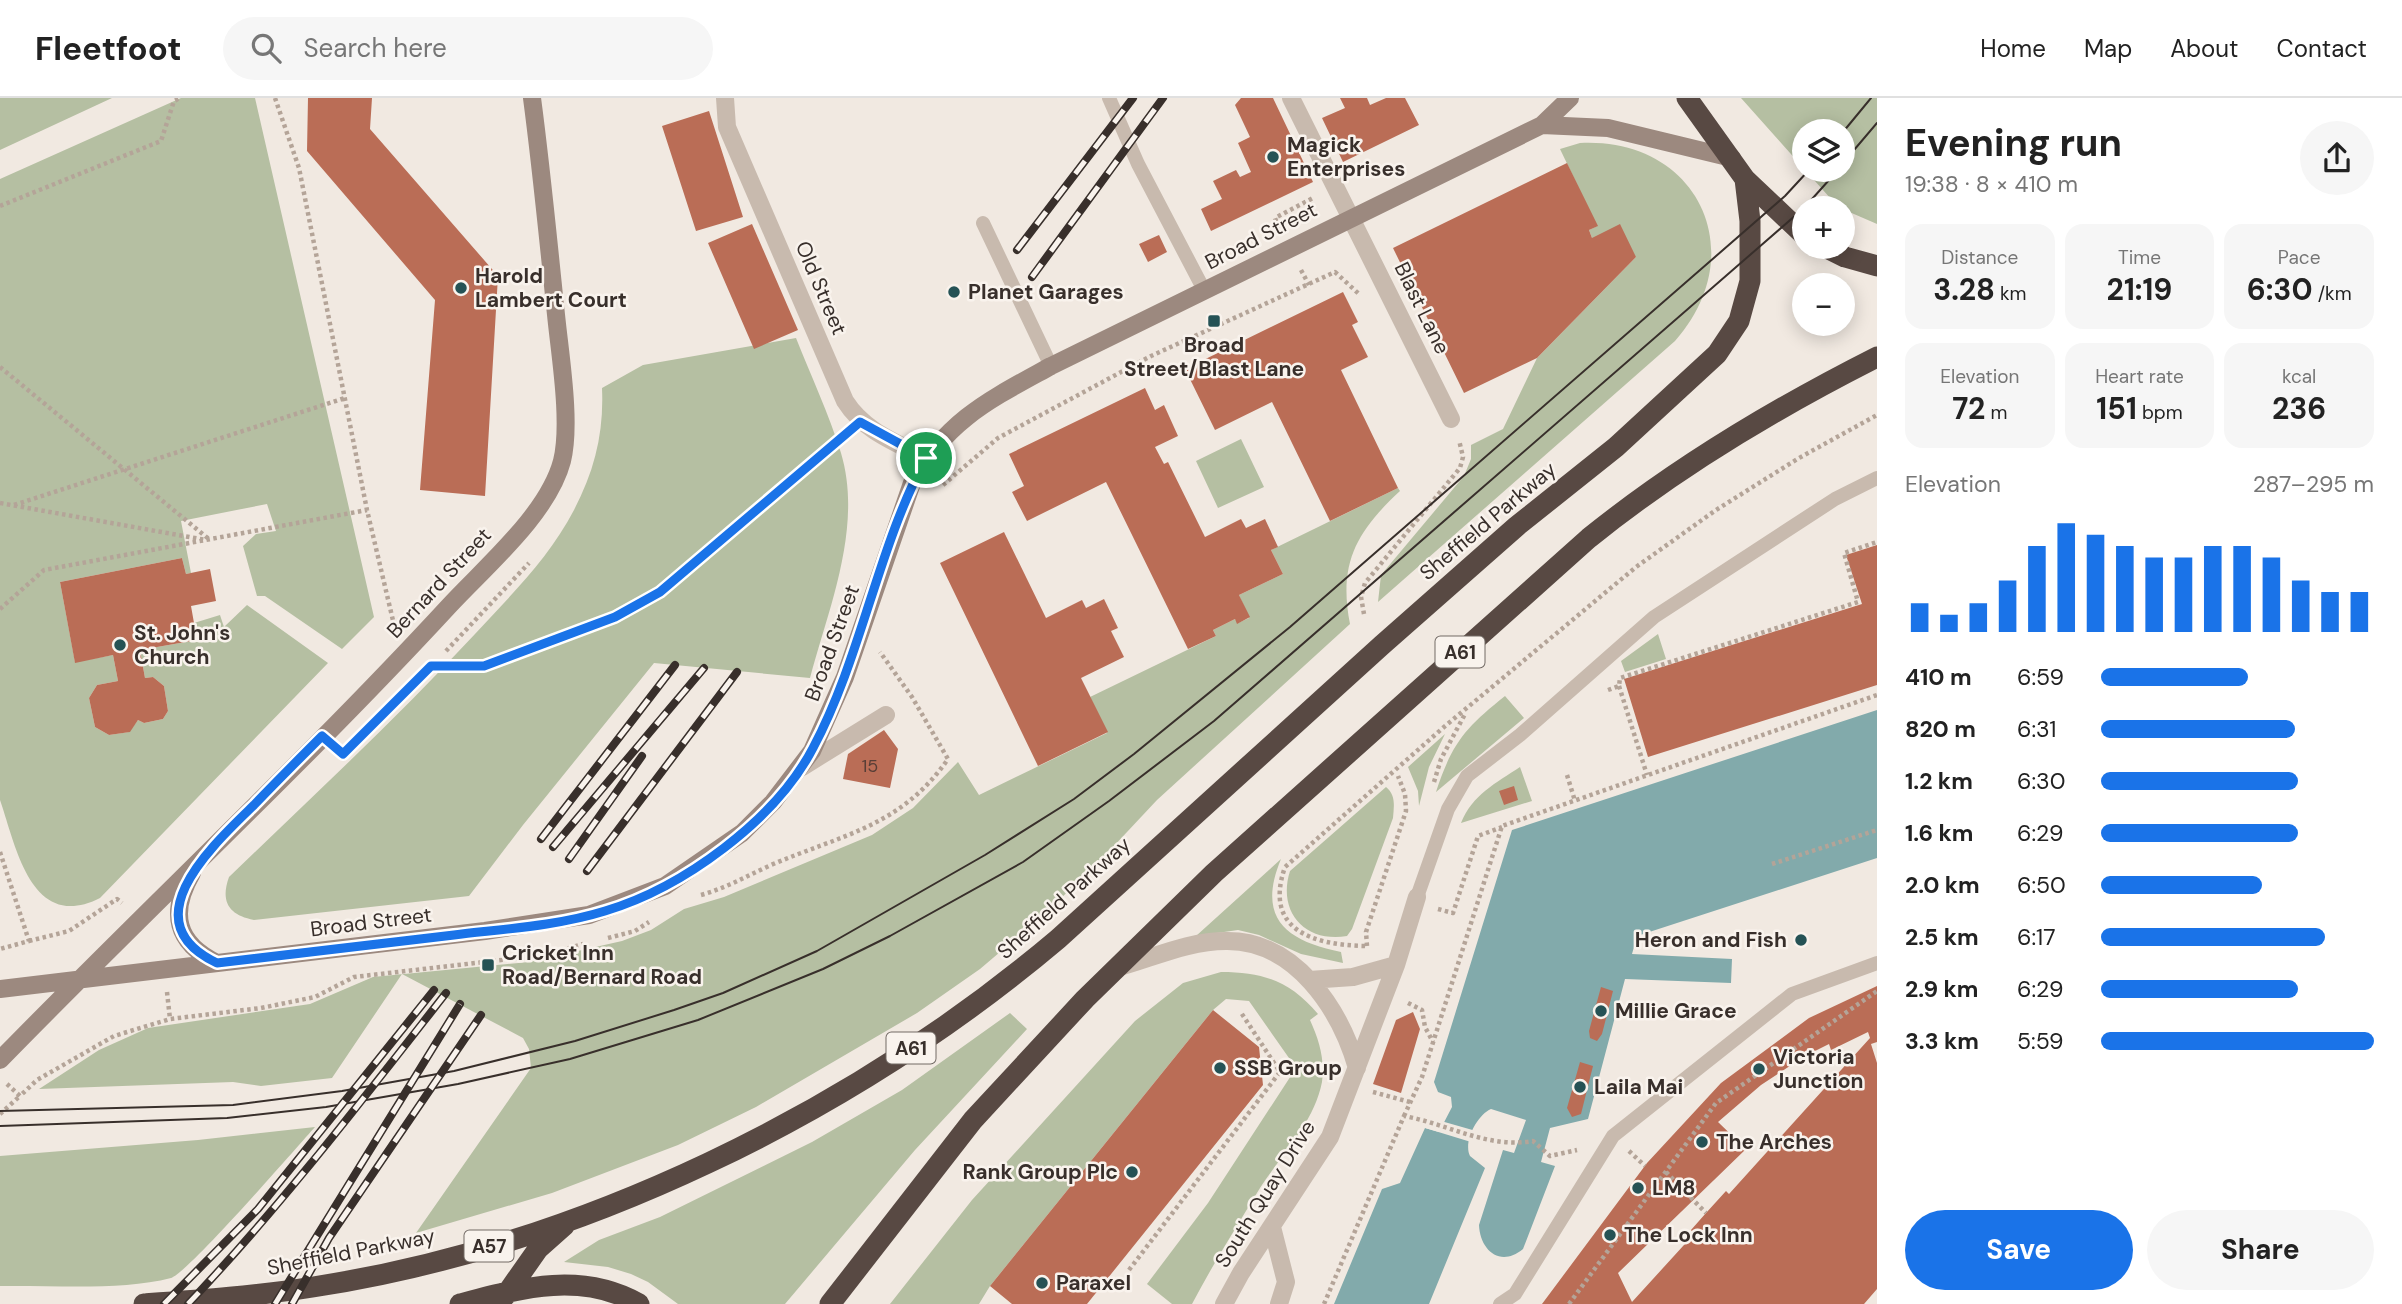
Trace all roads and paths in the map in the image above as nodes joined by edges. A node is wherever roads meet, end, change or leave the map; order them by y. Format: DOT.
graph roads {
  1 [pos="180,98"];
  2 [pos="275,98"];
  3 [pos="532,98"];
  4 [pos="725,98"];
  5 [pos="1109,98"];
  6 [pos="1291,98"];
  7 [pos="1570,98"];
  8 [pos="1688,98"];
  9 [pos="172,100"];
  10 [pos="1542,125"];
  11 [pos="1732,158"];
  12 [pos="1745,179"];
  13 [pos="0,205"];
  14 [pos="1352,216"];
  15 [pos="983,223"];
  16 [pos="1792,223"];
  17 [pos="1852,259"];
  18 [pos="1877,266"];
  19 [pos="1204,290"];
  20 [pos="1360,295"];
  21 [pos="1877,357"];
  22 [pos="1051,366"];
  23 [pos="0,367"];
  24 [pos="345,398"];
  25 [pos="1877,415"];
  26 [pos="1451,419"];
  27 [pos="860,422"];
  28 [pos="926,458"];
  29 [pos="127,469"];
  30 [pos="1877,478"];
  31 [pos="942,486"];
  32 [pos="0,503"];
  33 [pos="14,505"];
  34 [pos="367,510"];
  35 [pos="211,541"];
  36 [pos="1877,542"];
  37 [pos="0,609"];
  38 [pos="1364,614"];
  39 [pos="879,650"];
  40 [pos="401,656"];
  41 [pos="421,676"];
  42 [pos="1619,686"];
  43 [pos="1601,692"];
  44 [pos="1877,695"];
  45 [pos="886,715"];
  46 [pos="802,767"];
  47 [pos="1567,775"];
  48 [pos="1647,775"];
  49 [pos="1398,776"];
  50 [pos="1575,801"];
  51 [pos="1502,826"];
  52 [pos="1877,830"];
  53 [pos="0,852"];
  54 [pos="201,858"];
  55 [pos="1772,864"];
  56 [pos="699,895"];
  57 [pos="1417,900"];
  58 [pos="656,918"];
  59 [pos="0,949"];
  60 [pos="217,963"];
  61 [pos="1877,963"];
  62 [pos="1396,965"];
  63 [pos="1116,968"];
  64 [pos="1309,980"];
  65 [pos="75,981"];
  66 [pos="0,989"];
  67 [pos="1877,991"];
  68 [pos="1422,1010"];
  69 [pos="1240,1011"];
  70 [pos="1433,1042"];
  71 [pos="0,1060"];
  72 [pos="1357,1068"];
  73 [pos="0,1079"];
  74 [pos="20,1096"];
  75 [pos="0,1114"];
  76 [pos="1404,1116"];
  77 [pos="1550,1156"];
  78 [pos="1666,1172"];
  79 [pos="1706,1213"];
  80 [pos="582,1215"];
  81 [pos="1272,1227"];
  82 [pos="1129,1270"];
  83 [pos="504,1297"];
  84 [pos="837,1299"];
  85 [pos="144,1304"];
  86 [pos="460,1304"];
  87 [pos="639,1304"];
  88 [pos="1224,1304"];
  89 [pos="1279,1304"];
  90 [pos="1324,1304"];
  91 [pos="1500,1304"];
  92 [pos="1569,1304"];
  1 -- 9 [label="path"];
  2 -- 24 [label="path"];
  3 -- 40 [label="street, Bernard Street"];
  4 -- 27 [label="street, Old Street"];
  5 -- 19 [label="lane"];
  6 -- 14 [label="street, Blast Lane"];
  7 -- 10 [label="street, Broad Street"];
  8 -- 11 [label="highway, A61"];
  9 -- 13 [label="path"];
  10 -- 11 [label="street, Broad Street"];
  10 -- 14 [label="street, Broad Street"];
  11 -- 12 [label="highway, A61"];
  12 -- 16 [label="highway, A61"];
  12 -- 80 [label="highway, Sheffield Parkway / A61"];
  14 -- 19 [label="street, Broad Street"];
  14 -- 26 [label="street, Blast Lane"];
  15 -- 22 [label="lane"];
  17 -- 18 [label="highway"];
  19 -- 22 [label="street, Broad Street"];
  20 -- 31 [label="path"];
  21 -- 63 [label="highway, A61"];
  22 -- 28 [label="street, Broad Street"];
  23 -- 29 [label="path"];
  24 -- 29 [label="path"];
  24 -- 34 [label="path"];
  25 -- 49 [label="path"];
  26 -- 38 [label="path"];
  27 -- 28 [label="street, Old Street"];
  27 -- 41 [label="path"];
  28 -- 46 [label="street, Broad Street"];
  29 -- 33 [label="path"];
  29 -- 35 [label="path"];
  30 -- 57 [label="lane"];
  32 -- 33 [label="path"];
  33 -- 35 [label="path"];
  34 -- 35 [label="path"];
  34 -- 40 [label="path"];
  35 -- 37 [label="path"];
  36 -- 42 [label="path"];
  39 -- 56 [label="path"];
  40 -- 54 [label="street, Bernard Street"];
  42 -- 43 [label="path"];
  42 -- 48 [label="path"];
  44 -- 48 [label="path"];
  45 -- 46 [label="street"];
  46 -- 60 [label="street, Broad Street"];
  47 -- 50 [label="path"];
  48 -- 50 [label="path"];
  50 -- 51 [label="path"];
  51 -- 57 [label="path"];
  51 -- 70 [label="path"];
  52 -- 55 [label="path"];
  53 -- 59 [label="path"];
  54 -- 60 [label="street"];
  54 -- 65 [label="street, Bernard Street"];
  57 -- 62 [label="street, South Quay Drive"];
  58 -- 74 [label="path"];
  60 -- 65 [label="street, Broad Street"];
  61 -- 91 [label="lane"];
  62 -- 64 [label="street"];
  62 -- 72 [label="street, South Quay Drive"];
  63 -- 64 [label="street"];
  63 -- 84 [label="highway, A61"];
  64 -- 72 [label="street"];
  65 -- 66 [label="street, Broad Street"];
  65 -- 71 [label="street, Bernard Street"];
  67 -- 78 [label="path"];
  68 -- 70 [label="path"];
  69 -- 82 [label="path"];
  70 -- 76 [label="path"];
  72 -- 81 [label="street, South Quay Drive"];
  73 -- 74 [label="path"];
  74 -- 75 [label="path"];
  76 -- 77 [label="path"];
  76 -- 90 [label="path"];
  78 -- 79 [label="path"];
  78 -- 92 [label="path"];
  80 -- 83 [label="highway, A61"];
  80 -- 85 [label="highway, Sheffield Parkway / A57"];
  81 -- 88 [label="street, South Quay Drive"];
  81 -- 89 [label="street"];
  83 -- 86 [label="highway"];
  83 -- 87 [label="highway"];
}
